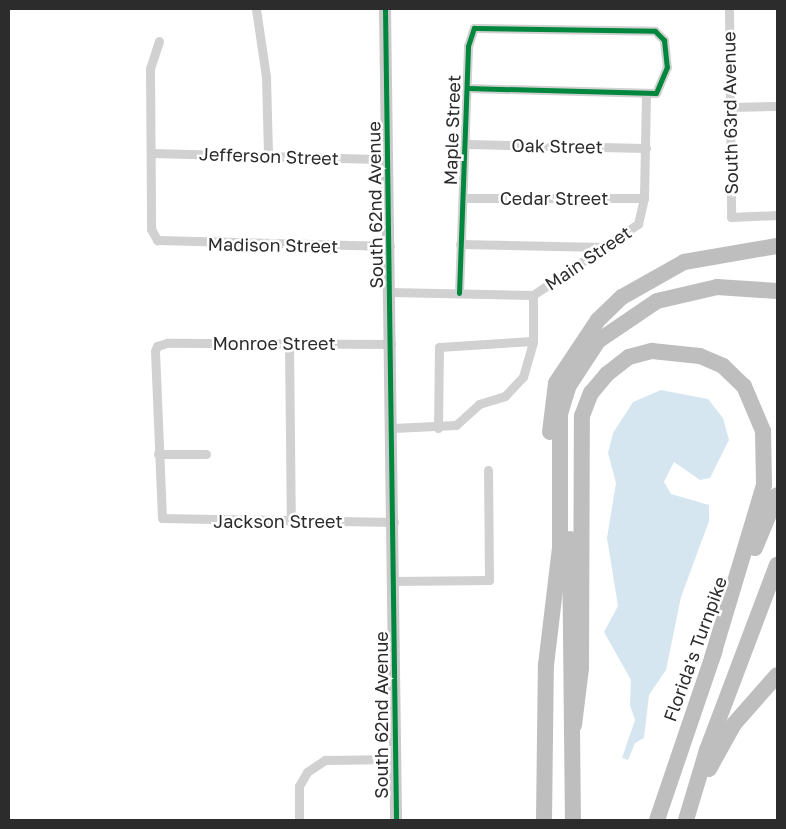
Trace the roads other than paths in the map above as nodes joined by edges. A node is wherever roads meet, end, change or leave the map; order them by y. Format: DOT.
graph roads {
  1 [pos="256,9"];
  2 [pos="385,9"];
  3 [pos="729,9"];
  4 [pos="159,41"];
  5 [pos="468,88"];
  6 [pos="646,95"];
  7 [pos="777,106"];
  8 [pos="731,107"];
  9 [pos="467,144"];
  10 [pos="646,148"];
  11 [pos="151,153"];
  12 [pos="268,155"];
  13 [pos="388,159"];
  14 [pos="463,198"];
  15 [pos="644,198"];
  16 [pos="777,214"];
  17 [pos="460,244"];
  18 [pos="390,246"];
  19 [pos="777,246"];
  20 [pos="604,247"];
  21 [pos="777,291"];
  22 [pos="390,292"];
  23 [pos="459,293"];
  24 [pos="533,295"];
  25 [pos="777,302"];
  26 [pos="533,342"];
  27 [pos="289,343"];
  28 [pos="391,344"];
  29 [pos="394,428"];
  30 [pos="438,428"];
  31 [pos="158,454"];
  32 [pos="206,454"];
  33 [pos="488,470"];
  34 [pos="777,495"];
  35 [pos="291,521"];
  36 [pos="394,522"];
  37 [pos="777,565"];
  38 [pos="394,581"];
  39 [pos="554,591"];
  40 [pos="712,658"];
  41 [pos="777,675"];
  42 [pos="574,725"];
  43 [pos="395,759"];
  44 [pos="692,802"];
  45 [pos="299,820"];
  46 [pos="396,820"];
  47 [pos="544,820"];
  48 [pos="572,820"];
  49 [pos="657,820"];
  50 [pos="686,820"];
  1 -- 12 [label="street"];
  2 -- 13 [label="street, South 62nd Avenue"];
  3 -- 8 [label="street, South 63rd Avenue"];
  4 -- 11 [label="street"];
  5 -- 6 [label="street"];
  5 -- 6 [label="street, Maple Street"];
  5 -- 9 [label="street, Maple Street"];
  6 -- 10 [label="street, Main Street"];
  7 -- 8 [label="street"];
  8 -- 16 [label="street, South 63rd Avenue"];
  9 -- 10 [label="street, Oak Street"];
  9 -- 14 [label="street, Maple Street"];
  10 -- 15 [label="street, Main Street"];
  11 -- 12 [label="street, Jefferson Street"];
  11 -- 18 [label="street, Madison Street"];
  12 -- 13 [label="street, Jefferson Street"];
  13 -- 18 [label="street, South 62nd Avenue"];
  14 -- 15 [label="street, Cedar Street"];
  14 -- 17 [label="street, Maple Street"];
  15 -- 20 [label="street, Main Street"];
  17 -- 20 [label="street"];
  17 -- 23 [label="street, Maple Street"];
  18 -- 22 [label="street, South 62nd Avenue"];
  19 -- 39 [label="highway"];
  20 -- 24 [label="street, Main Street"];
  21 -- 39 [label="highway"];
  22 -- 23 [label="street, Main Street"];
  22 -- 28 [label="street, South 62nd Avenue"];
  23 -- 24 [label="street, Main Street"];
  24 -- 26 [label="street"];
  25 -- 42 [label="highway"];
  26 -- 30 [label="street"];
  26 -- 30 [label="street"];
  27 -- 28 [label="street, Monroe Street"];
  27 -- 31 [label="street, Monroe Street"];
  27 -- 35 [label="street"];
  28 -- 29 [label="street, South 62nd Avenue"];
  29 -- 30 [label="street"];
  29 -- 36 [label="street, South 62nd Avenue"];
  31 -- 32 [label="street"];
  31 -- 35 [label="street, Jackson Street"];
  33 -- 38 [label="street"];
  34 -- 40 [label="highway, Florida's Turnpike"];
  35 -- 36 [label="street, Jackson Street"];
  36 -- 38 [label="street, South 62nd Avenue"];
  37 -- 44 [label="highway"];
  38 -- 43 [label="street, South 62nd Avenue"];
  39 -- 47 [label="highway"];
  40 -- 42 [label="highway"];
  40 -- 49 [label="highway, Florida's Turnpike"];
  41 -- 44 [label="highway"];
  42 -- 48 [label="highway"];
  43 -- 45 [label="street"];
  43 -- 46 [label="street, South 62nd Avenue"];
  44 -- 50 [label="highway"];
}
